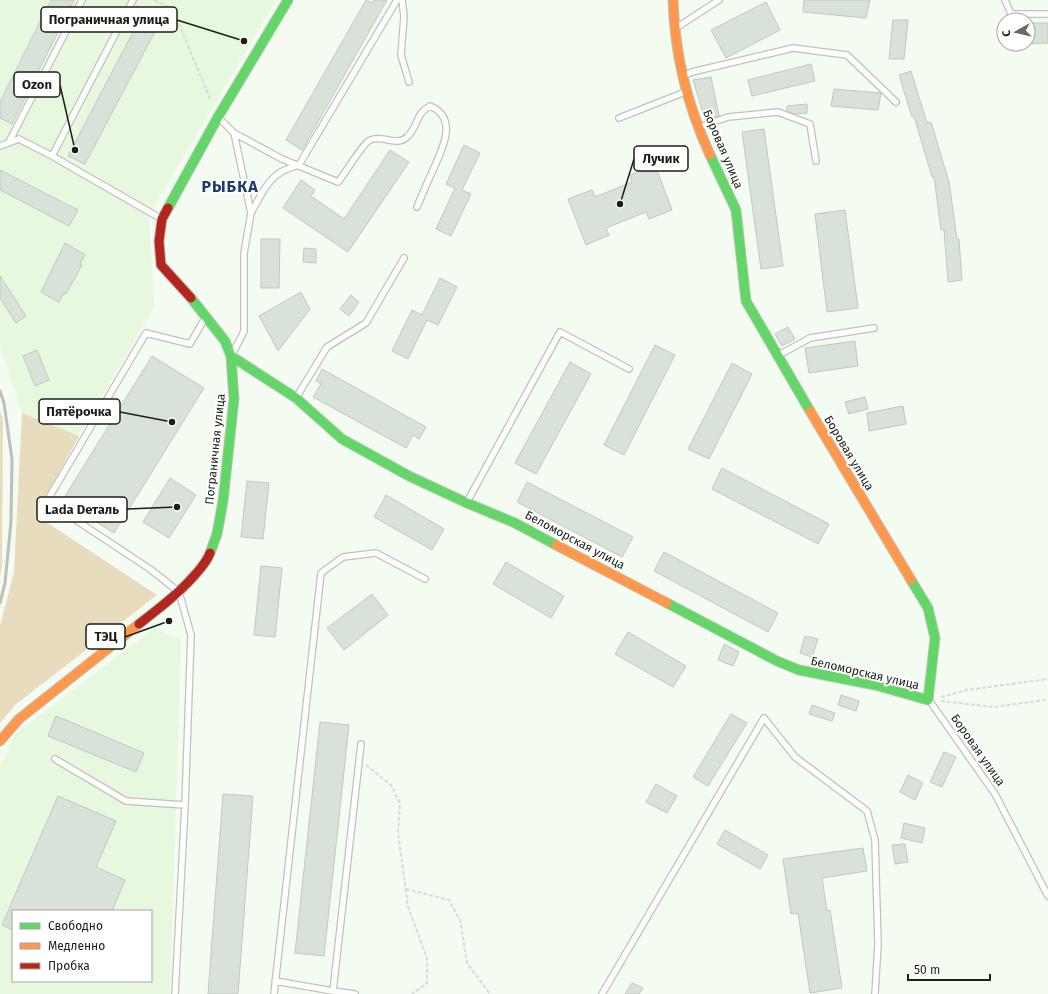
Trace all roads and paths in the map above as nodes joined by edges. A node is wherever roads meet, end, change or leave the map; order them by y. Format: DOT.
graph roads {
  1 [pos="82,0"];
  2 [pos="133,0"];
  3 [pos="154,0"];
  4 [pos="288,0"];
  5 [pos="397,0"];
  6 [pos="402,0"];
  7 [pos="673,0"];
  8 [pos="719,0"];
  9 [pos="1005,0"];
  10 [pos="1048,14"];
  11 [pos="674,29"];
  12 [pos="682,77"];
  13 [pos="409,82"];
  14 [pos="687,91"];
  15 [pos="896,102"];
  16 [pos="218,117"];
  17 [pos="619,118"];
  18 [pos="698,128"];
  19 [pos="234,133"];
  20 [pos="9,142"];
  21 [pos="0,146"];
  22 [pos="52,156"];
  23 [pos="816,161"];
  24 [pos="299,165"];
  25 [pos="417,208"];
  26 [pos="251,213"];
  27 [pos="162,219"];
  28 [pos="404,258"];
  29 [pos="206,316"];
  30 [pos="874,328"];
  31 [pos="231,356"];
  32 [pos="777,356"];
  33 [pos="629,369"];
  34 [pos="296,398"];
  35 [pos="467,503"];
  36 [pos="425,579"];
  37 [pos="179,592"];
  38 [pos="1048,679"];
  39 [pos="928,700"];
  40 [pos="1047,700"];
  41 [pos="0,741"];
  42 [pos="361,744"];
  43 [pos="55,759"];
  44 [pos="360,760"];
  45 [pos="185,805"];
  46 [pos="406,889"];
  47 [pos="1048,896"];
  48 [pos="275,981"];
  49 [pos="333,991"];
  50 [pos="175,994"];
  51 [pos="274,994"];
  52 [pos="355,994"];
  53 [pos="412,994"];
  54 [pos="490,994"];
  55 [pos="602,994"];
  56 [pos="875,994"];
  1 -- 20 [label="lane"];
  2 -- 22 [label="lane"];
  3 -- 16 [label="path"];
  4 -- 16 [label="street, Пограничная улица"];
  5 -- 24 [label="lane"];
  6 -- 13 [label="lane"];
  7 -- 11 [label="street, Боровая улица"];
  8 -- 11 [label="lane"];
  9 -- 10 [label="lane"];
  11 -- 12 [label="street, Боровая улица"];
  12 -- 14 [label="street, Боровая улица"];
  12 -- 15 [label="lane"];
  14 -- 17 [label="lane"];
  14 -- 18 [label="street, Боровая улица"];
  16 -- 19 [label="lane"];
  16 -- 27 [label="street, Пограничная улица"];
  18 -- 23 [label="lane"];
  18 -- 32 [label="street, Боровая улица"];
  19 -- 24 [label="lane"];
  19 -- 26 [label="lane"];
  20 -- 21 [label="lane"];
  20 -- 22 [label="lane"];
  22 -- 27 [label="lane"];
  24 -- 25 [label="lane"];
  24 -- 26 [label="lane"];
  26 -- 31 [label="lane"];
  27 -- 29 [label="street, Пограничная улица"];
  28 -- 34 [label="lane"];
  29 -- 31 [label="street, Пограничная улица"];
  29 -- 37 [label="lane"];
  30 -- 32 [label="lane"];
  31 -- 34 [label="street, Беломорская улица"];
  31 -- 37 [label="street, Пограничная улица"];
  32 -- 39 [label="street, Боровая улица"];
  33 -- 35 [label="lane"];
  34 -- 35 [label="street, Беломорская улица"];
  35 -- 39 [label="street, Беломорская улица"];
  36 -- 48 [label="lane"];
  37 -- 41 [label="street, Пограничная улица"];
  37 -- 45 [label="lane"];
  38 -- 39 [label="path"];
  39 -- 40 [label="path"];
  39 -- 47 [label="lane, Боровая улица"];
  42 -- 44 [label="lane"];
  43 -- 45 [label="lane"];
  44 -- 46 [label="path"];
  44 -- 49 [label="lane"];
  45 -- 50 [label="lane"];
  46 -- 53 [label="path"];
  46 -- 54 [label="path"];
  48 -- 49 [label="lane"];
  48 -- 51 [label="lane"];
  49 -- 52 [label="lane"];
  55 -- 56 [label="lane"];
}
